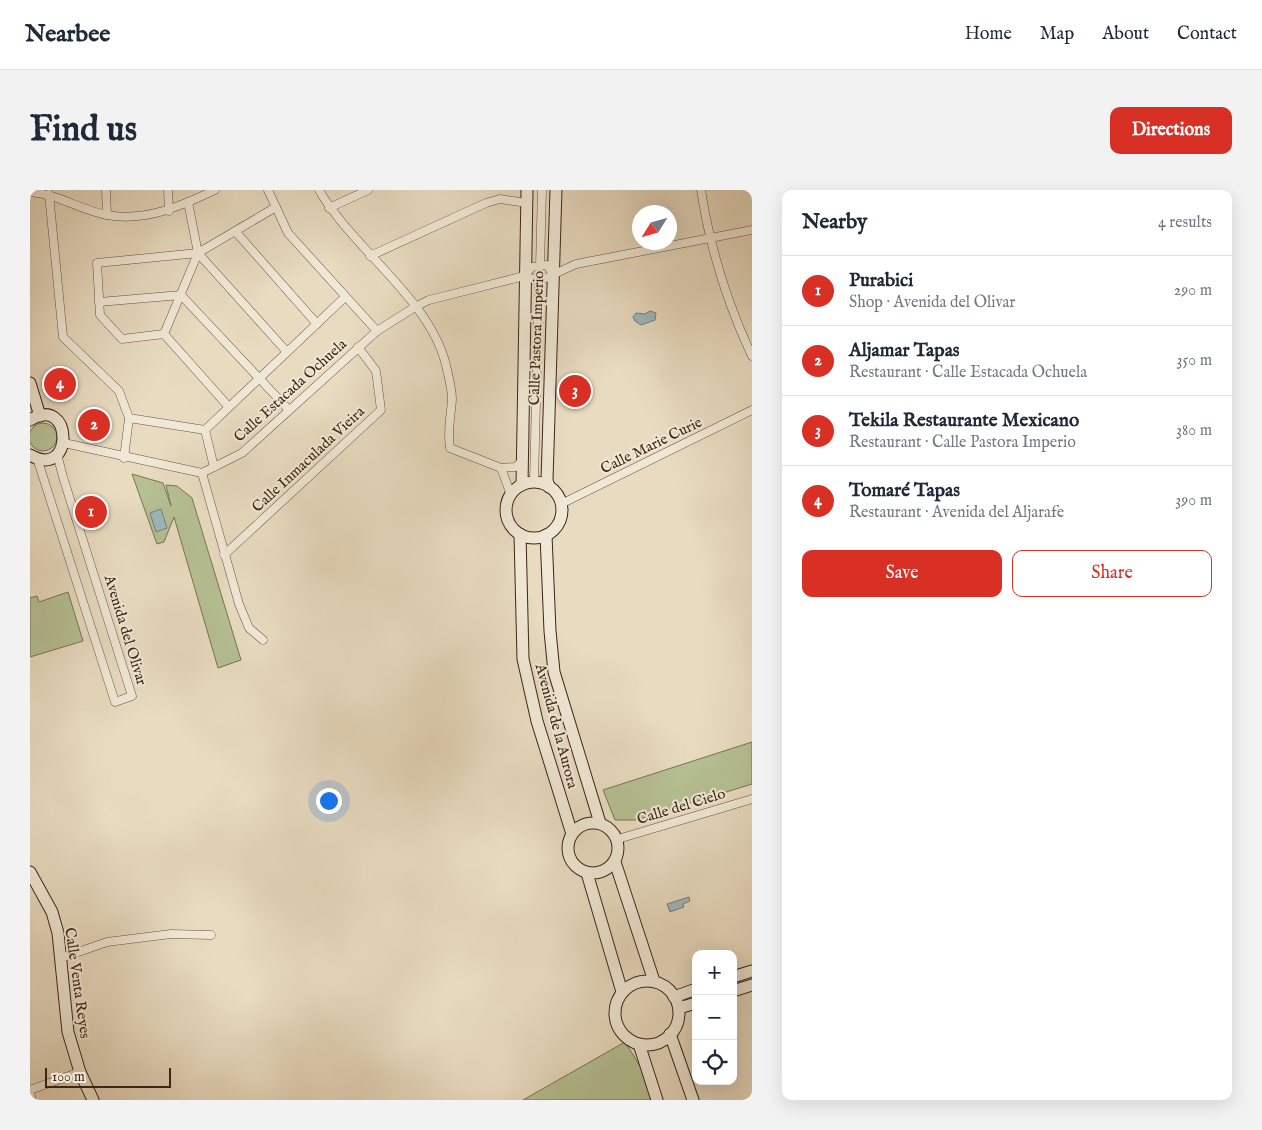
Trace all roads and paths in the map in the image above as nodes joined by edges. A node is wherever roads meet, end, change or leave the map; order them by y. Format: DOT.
graph roads {
  1 [pos="106,190"];
  2 [pos="168,190"];
  3 [pos="215,190"];
  4 [pos="268,190"];
  5 [pos="319,190"];
  6 [pos="368,190"];
  7 [pos="527,190"];
  8 [pos="542,190"];
  9 [pos="556,190"];
  10 [pos="701,190"];
  11 [pos="30,192"];
  12 [pos="47,192"];
  13 [pos="188,202"];
  14 [pos="527,203"];
  15 [pos="276,207"];
  16 [pos="329,208"];
  17 [pos="169,211"];
  18 [pos="108,215"];
  19 [pos="752,230"];
  20 [pos="235,231"];
  21 [pos="710,238"];
  22 [pos="198,253"];
  23 [pos="370,256"];
  24 [pos="540,266"];
  25 [pos="553,274"];
  26 [pos="524,276"];
  27 [pos="539,279"];
  28 [pos="181,295"];
  29 [pos="345,297"];
  30 [pos="99,302"];
  31 [pos="415,306"];
  32 [pos="317,324"];
  33 [pos="377,332"];
  34 [pos="164,334"];
  35 [pos="358,347"];
  36 [pos="287,352"];
  37 [pos="752,356"];
  38 [pos="260,379"];
  39 [pos="30,384"];
  40 [pos="228,406"];
  41 [pos="289,410"];
  42 [pos="752,410"];
  43 [pos="35,418"];
  44 [pos="129,418"];
  45 [pos="205,430"];
  46 [pos="64,443"];
  47 [pos="57,454"];
  48 [pos="33,458"];
  49 [pos="124,458"];
  50 [pos="521,462"];
  51 [pos="214,467"];
  52 [pos="501,468"];
  53 [pos="202,473"];
  54 [pos="534,482"];
  55 [pos="522,485"];
  56 [pos="549,487"];
  57 [pos="511,495"];
  58 [pos="561,504"];
  59 [pos="520,534"];
  60 [pos="546,535"];
  61 [pos="224,555"];
  62 [pos="264,640"];
  63 [pos="752,799"];
  64 [pos="600,823"];
  65 [pos="572,834"];
  66 [pos="618,839"];
  67 [pos="615,862"];
  68 [pos="30,872"];
  69 [pos="587,873"];
  70 [pos="211,935"];
  71 [pos="61,958"];
  72 [pos="752,971"];
  73 [pos="737,976"];
  74 [pos="654,981"];
  75 [pos="752,985"];
  76 [pos="692,990"];
  77 [pos="737,990"];
  78 [pos="622,992"];
  79 [pos="674,997"];
  80 [pos="692,1004"];
  81 [pos="679,1008"];
  82 [pos="670,1034"];
  83 [pos="639,1044"];
  84 [pos="80,1072"];
  85 [pos="30,1092"];
  86 [pos="32,1100"];
  87 [pos="93,1100"];
  88 [pos="658,1100"];
  89 [pos="693,1100"];
  1 -- 18 [label="street"];
  2 -- 17 [label="street"];
  3 -- 13 [label="street"];
  4 -- 15 [label="street"];
  5 -- 16 [label="street"];
  6 -- 16 [label="street"];
  7 -- 14 [label="street, Calle Pastora Imperio"];
  8 -- 24 [label="street"];
  9 -- 25 [label="street, Calle Pastora Imperio"];
  10 -- 21 [label="street"];
  11 -- 12 [label="street"];
  12 -- 18 [label="street"];
  12 -- 44 [label="street"];
  13 -- 17 [label="street"];
  13 -- 22 [label="street"];
  14 -- 23 [label="street"];
  14 -- 26 [label="street, Calle Pastora Imperio"];
  15 -- 20 [label="street"];
  15 -- 29 [label="street"];
  16 -- 23 [label="street"];
  17 -- 18 [label="street"];
  19 -- 21 [label="street"];
  20 -- 22 [label="street"];
  20 -- 32 [label="street"];
  21 -- 25 [label="street"];
  21 -- 37 [label="street"];
  22 -- 28 [label="street"];
  22 -- 30 [label="street"];
  22 -- 36 [label="street"];
  23 -- 31 [label="street"];
  24 -- 25 [label="street"];
  24 -- 26 [label="street"];
  25 -- 27 [label="street"];
  25 -- 56 [label="street, Calle Pastora Imperio"];
  26 -- 27 [label="street"];
  26 -- 31 [label="street, Calle Estacada Ochuela"];
  26 -- 50 [label="street, Calle Pastora Imperio"];
  27 -- 54 [label="street"];
  28 -- 30 [label="street"];
  28 -- 34 [label="street"];
  28 -- 38 [label="street"];
  29 -- 32 [label="street"];
  29 -- 33 [label="street"];
  30 -- 34 [label="street"];
  31 -- 33 [label="street, Calle Estacada Ochuela"];
  31 -- 52 [label="street"];
  32 -- 36 [label="street"];
  33 -- 35 [label="street, Calle Estacada Ochuela"];
  34 -- 40 [label="street"];
  35 -- 41 [label="street, Calle Estacada Ochuela"];
  35 -- 61 [label="street, Calle Inmaculada Vieira"];
  36 -- 38 [label="street"];
  38 -- 40 [label="street"];
  38 -- 41 [label="street"];
  39 -- 43 [label="street"];
  40 -- 45 [label="street"];
  41 -- 51 [label="street, Calle Estacada Ochuela"];
  42 -- 58 [label="street, Calle Marie Curie"];
  43 -- 46 [label="street"];
  44 -- 45 [label="street"];
  44 -- 49 [label="street"];
  45 -- 51 [label="street"];
  46 -- 47 [label="street"];
  46 -- 49 [label="street"];
  47 -- 48 [label="street"];
  47 -- 48 [label="street, Avenida del Olivar"];
  49 -- 53 [label="street"];
  50 -- 52 [label="street"];
  50 -- 55 [label="street, Calle Pastora Imperio"];
  51 -- 53 [label="street, Calle Estacada Ochuela"];
  52 -- 57 [label="street"];
  53 -- 61 [label="street"];
  54 -- 55 [label="street"];
  54 -- 56 [label="street"];
  55 -- 57 [label="street"];
  56 -- 58 [label="street"];
  57 -- 59 [label="street"];
  58 -- 60 [label="street"];
  59 -- 60 [label="street"];
  59 -- 65 [label="street, Avenida de la Aurora"];
  60 -- 64 [label="street, Avenida de la Aurora"];
  61 -- 62 [label="street"];
  63 -- 66 [label="street, Calle del Cielo"];
  64 -- 65 [label="street"];
  64 -- 66 [label="street"];
  65 -- 69 [label="street"];
  66 -- 67 [label="street"];
  67 -- 69 [label="street"];
  67 -- 74 [label="street"];
  68 -- 71 [label="street, Calle Venta Reyes"];
  69 -- 78 [label="street"];
  70 -- 71 [label="street"];
  71 -- 84 [label="street, Calle Venta Reyes"];
  72 -- 73 [label="street"];
  74 -- 78 [label="street"];
  74 -- 79 [label="street"];
  75 -- 77 [label="street"];
  76 -- 79 [label="street"];
  78 -- 83 [label="street"];
  79 -- 81 [label="street"];
  80 -- 81 [label="street"];
  81 -- 82 [label="street"];
  82 -- 83 [label="street"];
  82 -- 89 [label="street"];
  83 -- 88 [label="street"];
  84 -- 85 [label="street"];
  84 -- 87 [label="street, Calle Venta Reyes"];
  85 -- 86 [label="street"];
}
